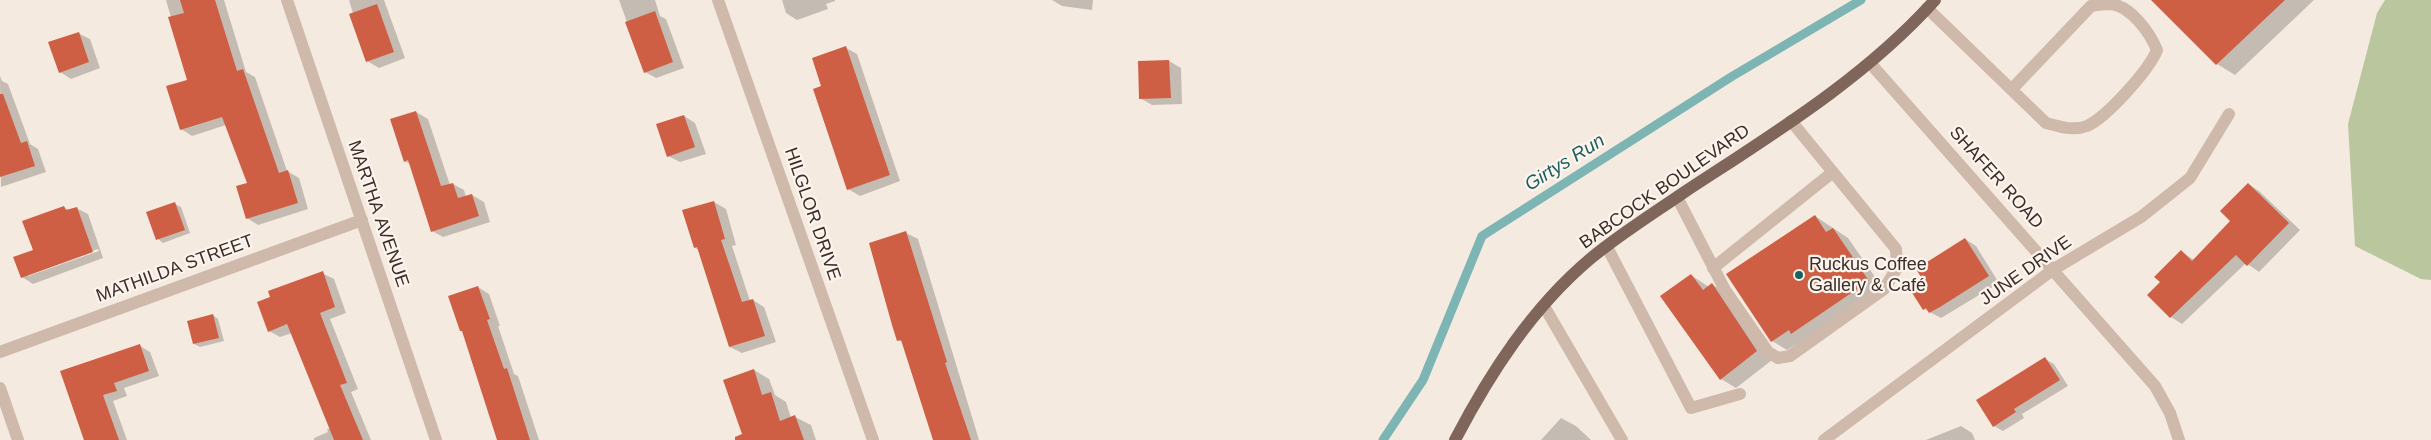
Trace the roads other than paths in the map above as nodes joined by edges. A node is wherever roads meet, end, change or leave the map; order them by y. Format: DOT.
graph roads {
  1 [pos="287,0"];
  2 [pos="718,0"];
  3 [pos="1931,4"];
  4 [pos="1870,63"];
  5 [pos="2012,89"];
  6 [pos="2229,114"];
  7 [pos="1791,121"];
  8 [pos="1833,172"];
  9 [pos="1678,197"];
  10 [pos="362,220"];
  11 [pos="1607,247"];
  12 [pos="1713,268"];
  13 [pos="2054,269"];
  14 [pos="1544,306"];
  15 [pos="0,352"];
  16 [pos="0,388"];
  17 [pos="1740,394"];
  18 [pos="18,440"];
  19 [pos="436,440"];
  20 [pos="873,440"];
  21 [pos="1455,440"];
  22 [pos="1622,440"];
  23 [pos="1824,440"];
  24 [pos="2179,440"];
  1 -- 10 [label="street, MARTHA AVENUE"];
  2 -- 20 [label="street, HILGLOR DRIVE"];
  3 -- 4 [label="main road, BABCOCK BOULEVARD"];
  3 -- 5 [label="street"];
  4 -- 7 [label="main road, BABCOCK BOULEVARD"];
  4 -- 13 [label="street, SHAFER ROAD"];
  5 -- 5 [label="street"];
  6 -- 13 [label="street, JUNE DRIVE"];
  7 -- 8 [label="street"];
  7 -- 9 [label="main road, BABCOCK BOULEVARD"];
  8 -- 12 [label="street"];
  8 -- 12 [label="street"];
  9 -- 11 [label="main road, BABCOCK BOULEVARD"];
  9 -- 12 [label="street"];
  10 -- 15 [label="street, MATHILDA STREET"];
  10 -- 19 [label="street, MARTHA AVENUE"];
  11 -- 14 [label="main road, BABCOCK BOULEVARD"];
  11 -- 17 [label="street"];
  13 -- 23 [label="street, JUNE DRIVE"];
  13 -- 24 [label="street, SHAFER ROAD"];
  14 -- 21 [label="main road, BABCOCK BOULEVARD"];
  14 -- 22 [label="street"];
  16 -- 18 [label="street"];
}
